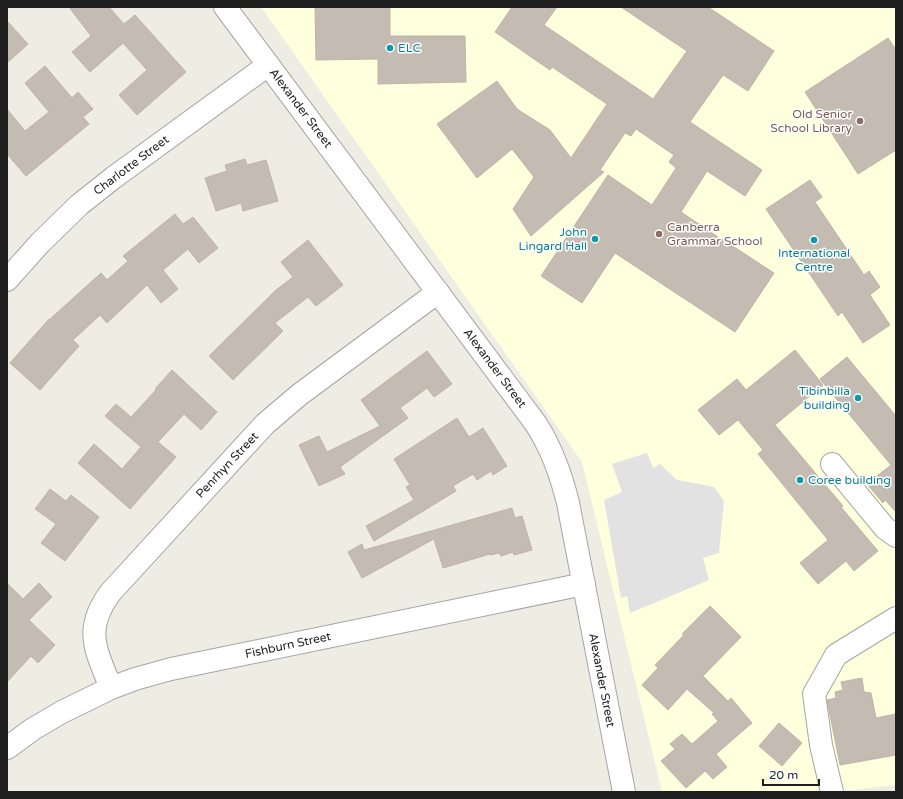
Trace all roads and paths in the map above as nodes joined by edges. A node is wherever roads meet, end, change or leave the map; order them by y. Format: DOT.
graph roads {
  1 [pos="225,7"];
  2 [pos="268,65"];
  3 [pos="7,280"];
  4 [pos="438,292"];
  5 [pos="832,464"];
  6 [pos="896,536"];
  7 [pos="584,584"];
  8 [pos="896,618"];
  9 [pos="111,688"];
  10 [pos="7,748"];
  11 [pos="624,792"];
  12 [pos="832,792"];
  1 -- 2 [label="street, Alexander Street"];
  2 -- 3 [label="street, Charlotte Street"];
  2 -- 4 [label="street, Alexander Street"];
  4 -- 7 [label="street, Alexander Street"];
  4 -- 9 [label="street, Penrhyn Street"];
  5 -- 6 [label="street"];
  7 -- 9 [label="street, Fishburn Street"];
  7 -- 11 [label="street, Alexander Street"];
  8 -- 12 [label="street"];
  9 -- 10 [label="street, Fishburn Street"];
}
